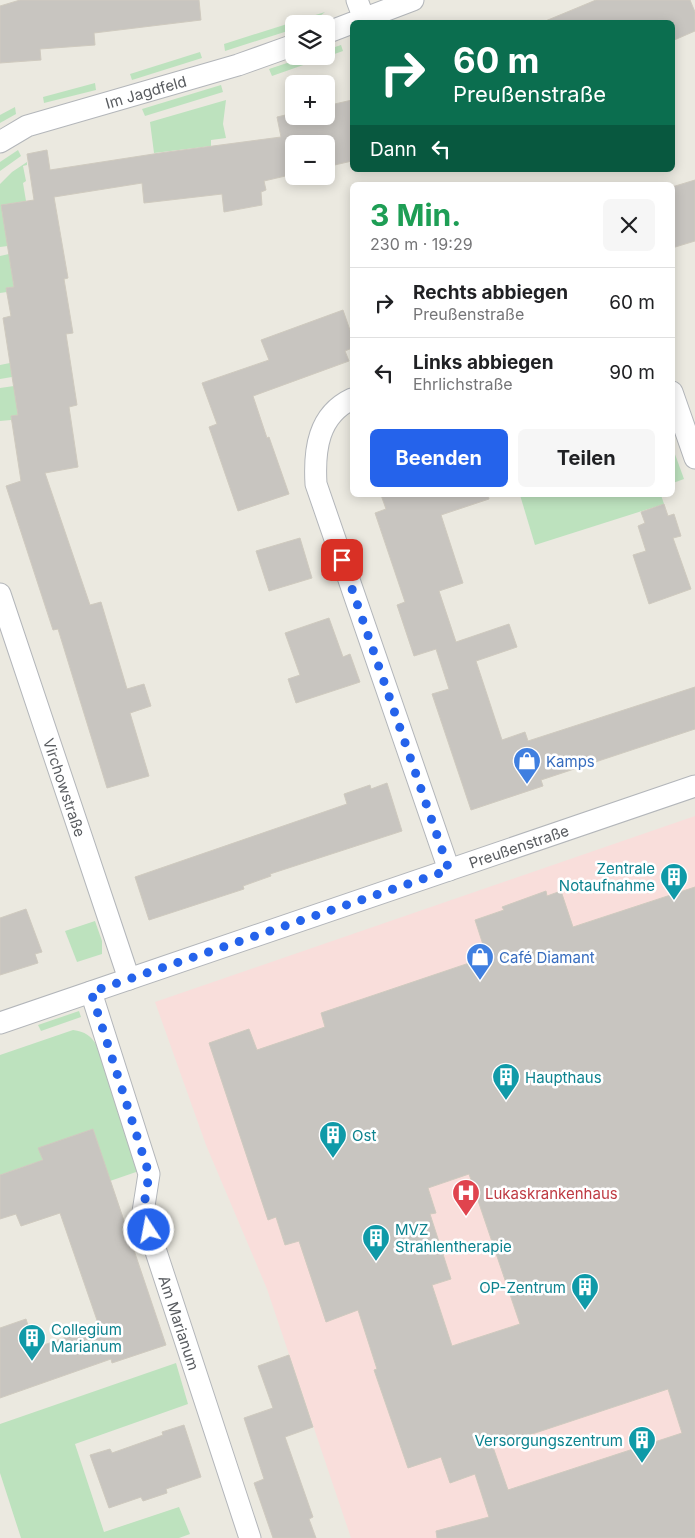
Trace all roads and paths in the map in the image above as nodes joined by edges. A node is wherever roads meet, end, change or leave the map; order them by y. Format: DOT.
graph roads {
  1 [pos="413,0"];
  2 [pos="357,16"];
  3 [pos="335,28"];
  4 [pos="285,48"];
  5 [pos="0,142"];
  6 [pos="350,400"];
  7 [pos="675,401"];
  8 [pos="695,458"];
  9 [pos="0,594"];
  10 [pos="695,786"];
  11 [pos="449,870"];
  12 [pos="129,979"];
  13 [pos="91,992"];
  14 [pos="0,1023"];
  15 [pos="250,1538"];
  1 -- 2 [label="street"];
  2 -- 3 [label="street"];
  4 -- 5 [label="street, Im Jagdfeld"];
  6 -- 11 [label="street"];
  7 -- 8 [label="street"];
  9 -- 12 [label="street, Virchowstraße"];
  10 -- 11 [label="street, Preußenstraße"];
  11 -- 12 [label="street, Preußenstraße"];
  12 -- 13 [label="street, Preußenstraße"];
  13 -- 14 [label="street, Preußenstraße"];
  13 -- 15 [label="street, Am Marianum"];
}
